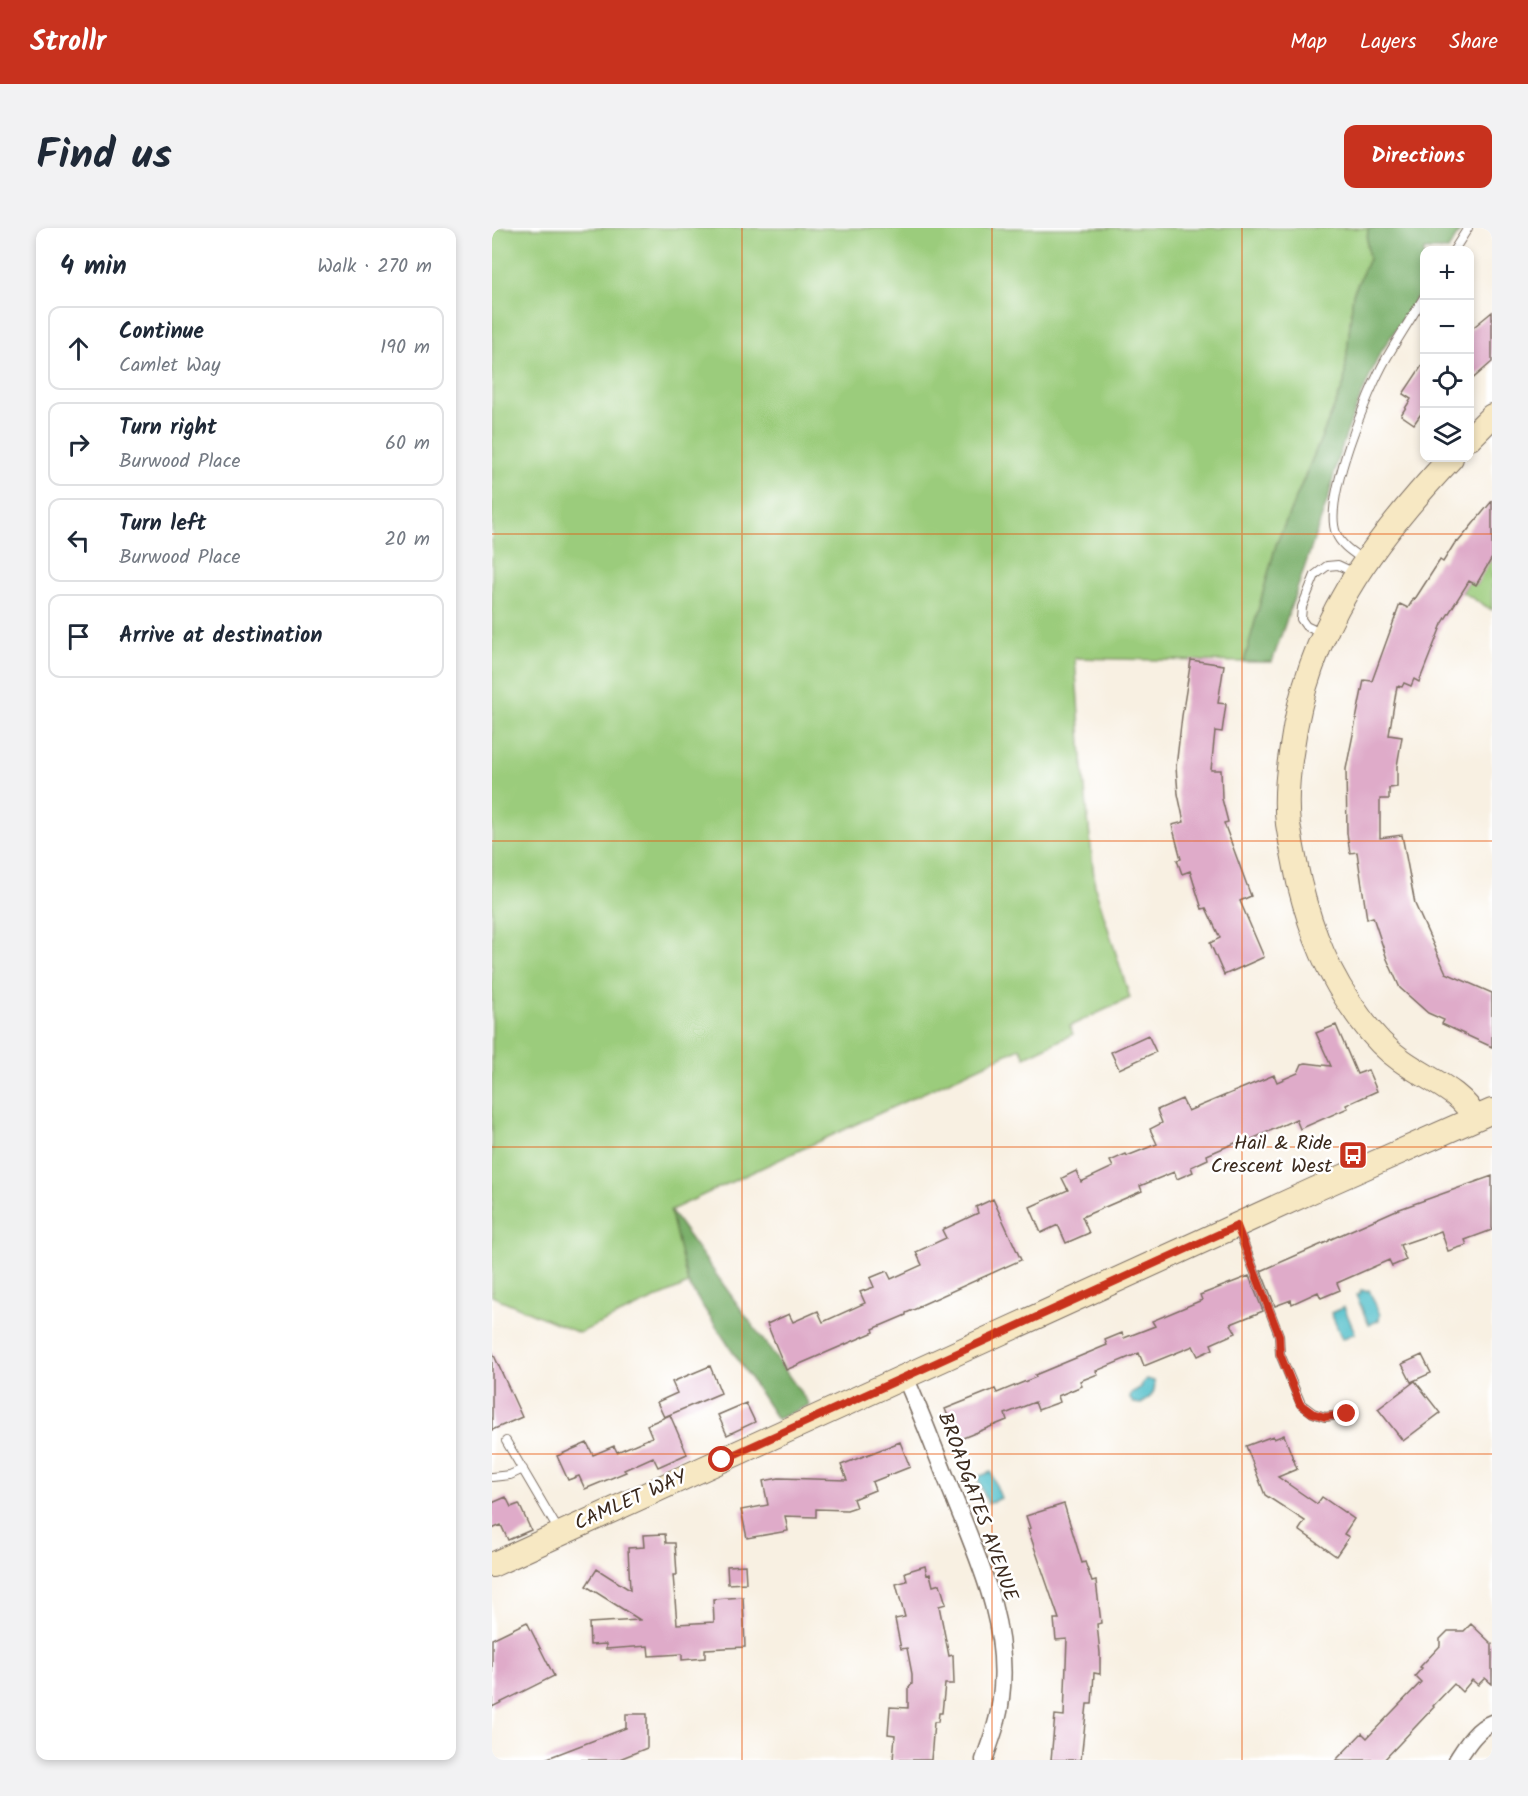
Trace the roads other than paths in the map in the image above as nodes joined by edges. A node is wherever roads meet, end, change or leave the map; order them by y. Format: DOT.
graph roads {
  1 [pos="1468,228"];
  2 [pos="1457,246"];
  3 [pos="1423,300"];
  4 [pos="1492,416"];
  5 [pos="1474,434"];
  6 [pos="1447,462"];
  7 [pos="1361,567"];
  8 [pos="1324,634"];
  9 [pos="1483,1115"];
  10 [pos="1237,1226"];
  11 [pos="905,1377"];
  12 [pos="1347,1414"];
  13 [pos="506,1441"];
  14 [pos="523,1469"];
  15 [pos="492,1477"];
  16 [pos="561,1533"];
  17 [pos="492,1565"];
  18 [pos="1492,1723"];
  19 [pos="984,1760"];
  20 [pos="1456,1760"];
  1 -- 2 [label="lane"];
  3 -- 7 [label="lane"];
  4 -- 5 [label="street"];
  6 -- 7 [label="street"];
  7 -- 8 [label="street"];
  7 -- 8 [label="lane"];
  8 -- 9 [label="street"];
  9 -- 10 [label="street, CAMLET WAY"];
  10 -- 11 [label="street, CAMLET WAY"];
  10 -- 12 [label="lane"];
  11 -- 16 [label="street, CAMLET WAY"];
  11 -- 19 [label="street, BROADGATES AVENUE"];
  13 -- 14 [label="lane"];
  14 -- 15 [label="lane"];
  14 -- 16 [label="lane"];
  16 -- 17 [label="street, CAMLET WAY"];
  18 -- 20 [label="street"];
}
